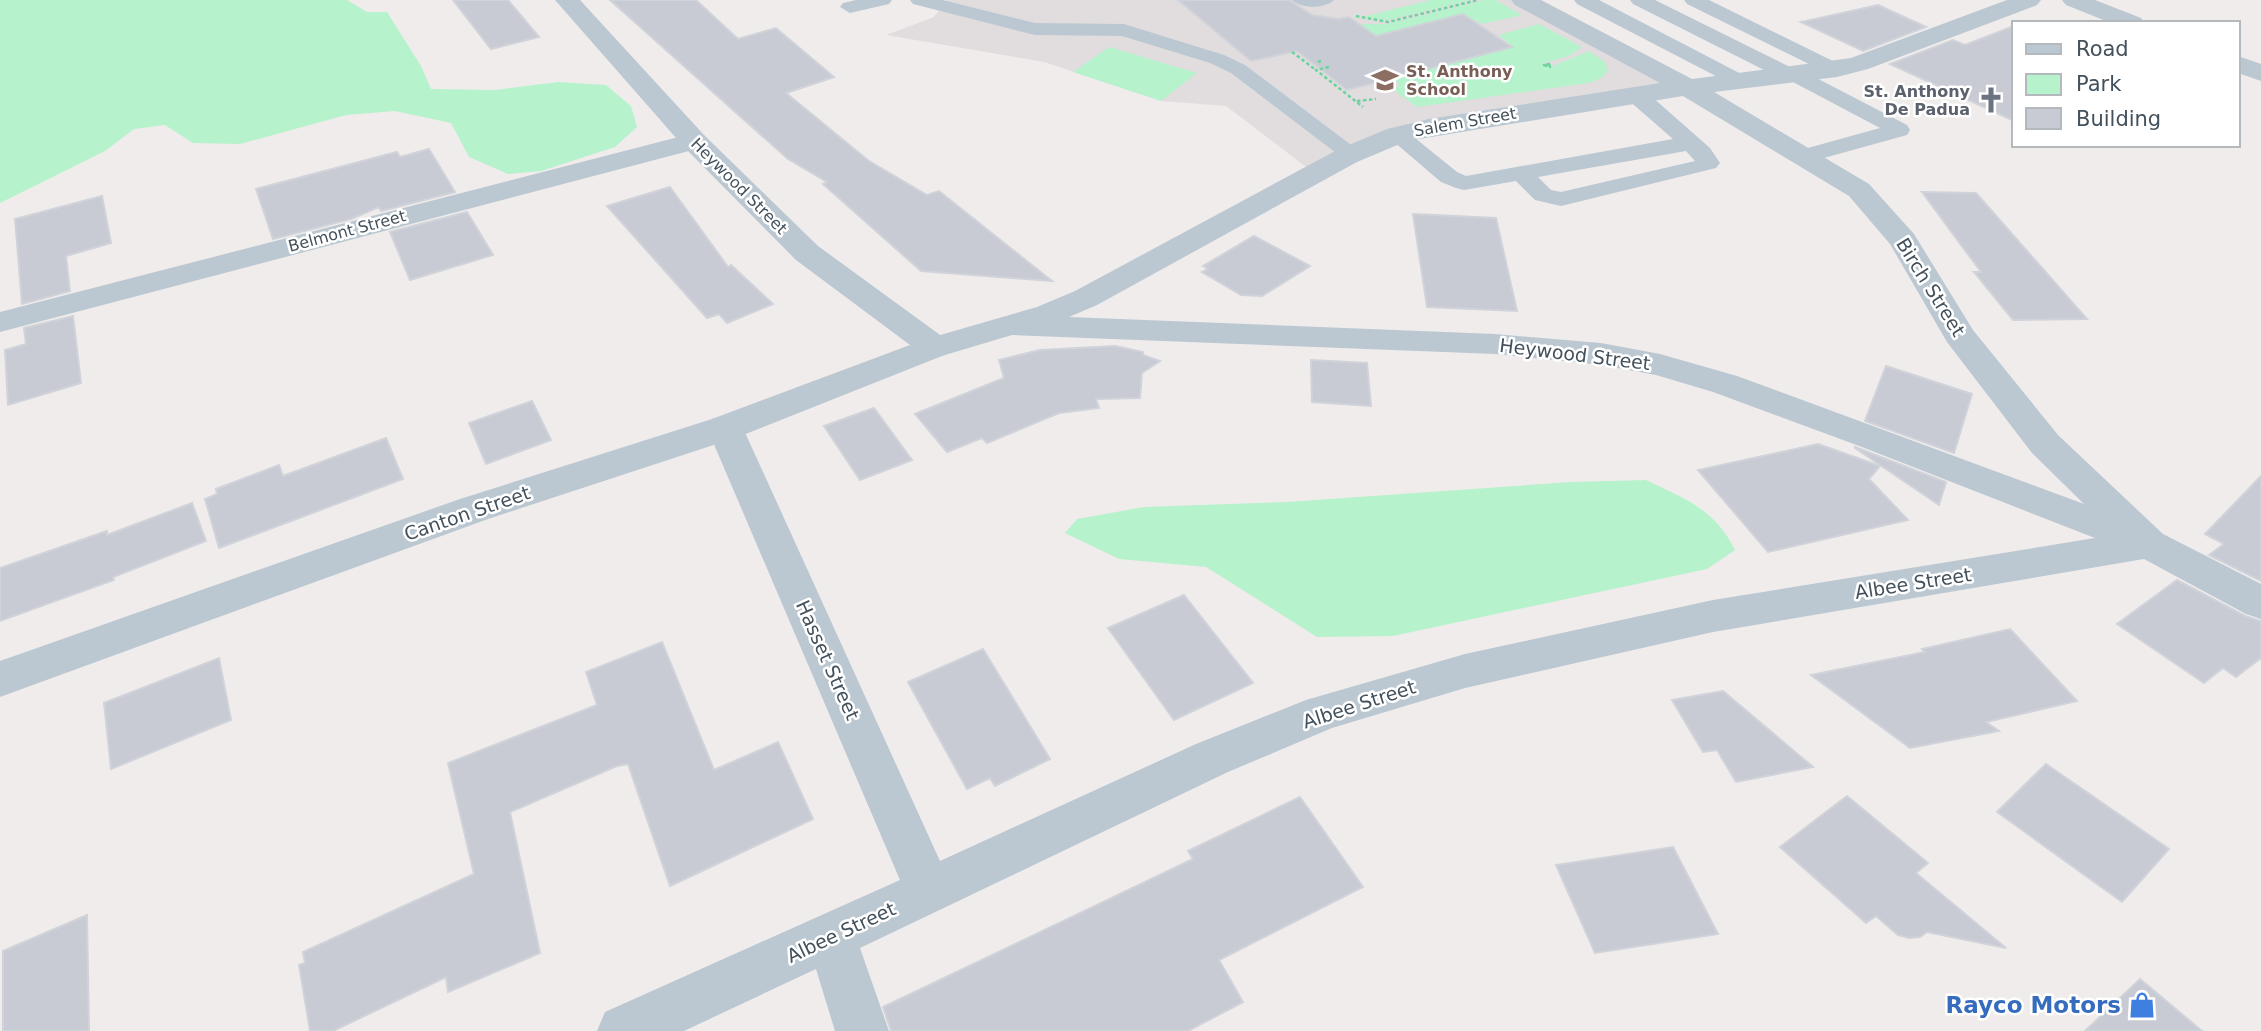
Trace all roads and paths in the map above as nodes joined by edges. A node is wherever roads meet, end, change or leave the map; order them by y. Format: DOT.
graph roads {
  1 [pos="566,0"];
  2 [pos="882,0"];
  3 [pos="920,0"];
  4 [pos="1302,0"];
  5 [pos="1324,0"];
  6 [pos="1478,0"];
  7 [pos="1583,0"];
  8 [pos="1603,0"];
  9 [pos="1621,0"];
  10 [pos="1640,0"];
  11 [pos="1657,0"];
  12 [pos="1675,0"];
  13 [pos="1694,0"];
  14 [pos="2029,0"];
  15 [pos="2074,0"];
  16 [pos="1946,4"];
  17 [pos="1534,5"];
  18 [pos="850,7"];
  19 [pos="1350,12"];
  20 [pos="1979,18"];
  21 [pos="2128,21"];
  22 [pos="1292,52"];
  23 [pos="1321,61"];
  24 [pos="2240,65"];
  25 [pos="1316,70"];
  26 [pos="2261,73"];
  27 [pos="1788,75"];
  28 [pos="1687,87"];
  29 [pos="1635,94"];
  30 [pos="1372,114"];
  31 [pos="1397,135"];
  32 [pos="694,141"];
  33 [pos="1691,143"];
  34 [pos="1352,154"];
  35 [pos="1805,156"];
  36 [pos="1522,174"];
  37 [pos="0,322"];
  38 [pos="1012,325"];
  39 [pos="935,346"];
  40 [pos="725,428"];
  41 [pos="2149,544"];
  42 [pos="2261,603"];
  43 [pos="0,679"];
  44 [pos="929,891"];
  45 [pos="831,937"];
  46 [pos="624,1031"];
  47 [pos="862,1031"];
  1 -- 32 [label="street, Heywood Street"];
  2 -- 18 [label="lane"];
  3 -- 34 [label="lane"];
  4 -- 5 [label="lane"];
  6 -- 19 [label="path"];
  7 -- 17 [label="lane"];
  7 -- 27 [label="lane"];
  8 -- 27 [label="lane"];
  9 -- 27 [label="lane"];
  10 -- 27 [label="lane"];
  11 -- 27 [label="lane"];
  12 -- 27 [label="lane"];
  13 -- 27 [label="lane"];
  14 -- 20 [label="street, Salem Street"];
  15 -- 21 [label="street"];
  16 -- 20 [label="street"];
  17 -- 28 [label="street, Birch Street"];
  20 -- 27 [label="street, Salem Street"];
  22 -- 25 [label="path"];
  23 -- 25 [label="path"];
  24 -- 26 [label="street"];
  25 -- 30 [label="path"];
  27 -- 28 [label="street, Salem Street"];
  27 -- 35 [label="lane"];
  28 -- 29 [label="street, Salem Street"];
  28 -- 35 [label="street, Birch Street"];
  29 -- 31 [label="street, Salem Street"];
  29 -- 33 [label="lane"];
  31 -- 34 [label="street, Salem Street"];
  31 -- 36 [label="lane"];
  32 -- 37 [label="street, Belmont Street"];
  32 -- 39 [label="street, Heywood Street"];
  33 -- 36 [label="lane"];
  33 -- 36 [label="lane"];
  34 -- 38 [label="street, Salem Street"];
  35 -- 41 [label="street, Birch Street"];
  38 -- 39 [label="street, Salem Street"];
  38 -- 41 [label="street, Heywood Street"];
  39 -- 40 [label="street, Canton Street"];
  40 -- 43 [label="street, Canton Street"];
  40 -- 44 [label="street, Hasset Street"];
  41 -- 42 [label="street, Birch Street"];
  41 -- 44 [label="street, Albee Street"];
  44 -- 45 [label="street, Albee Street"];
  45 -- 46 [label="street, Albee Street"];
  45 -- 47 [label="street"];
}
